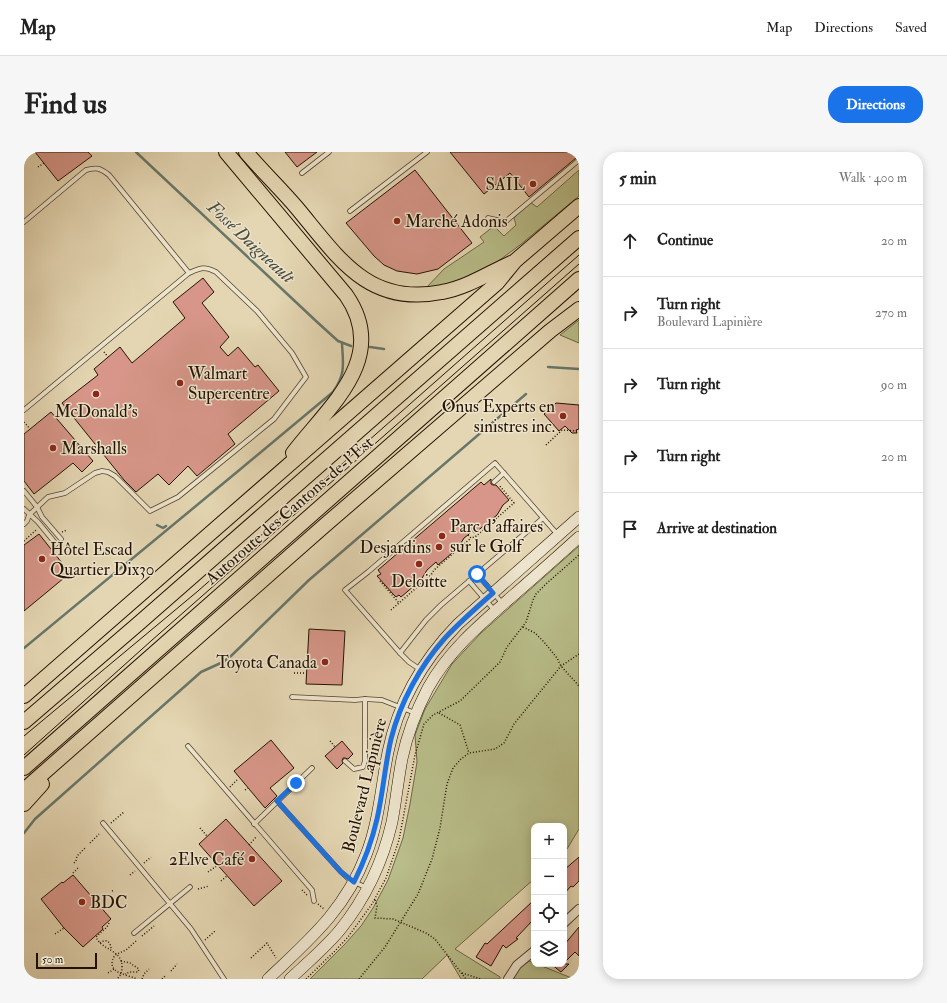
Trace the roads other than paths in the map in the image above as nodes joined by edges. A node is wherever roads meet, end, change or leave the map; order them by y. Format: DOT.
graph roads {
  1 [pos="226,152"];
  2 [pos="246,152"];
  3 [pos="329,152"];
  4 [pos="427,152"];
  5 [pos="579,160"];
  6 [pos="302,173"];
  7 [pos="579,206"];
  8 [pos="350,211"];
  9 [pos="488,218"];
  10 [pos="24,222"];
  11 [pos="579,238"];
  12 [pos="515,261"];
  13 [pos="189,273"];
  14 [pos="579,279"];
  15 [pos="579,304"];
  16 [pos="579,309"];
  17 [pos="550,331"];
  18 [pos="24,410"];
  19 [pos="504,473"];
  20 [pos="272,480"];
  21 [pos="496,483"];
  22 [pos="24,491"];
  23 [pos="37,507"];
  24 [pos="24,509"];
  25 [pos="29,515"];
  26 [pos="579,517"];
  27 [pos="543,518"];
  28 [pos="24,524"];
  29 [pos="559,536"];
  30 [pos="579,537"];
  31 [pos="62,539"];
  32 [pos="56,544"];
  33 [pos="477,574"];
  34 [pos="469,581"];
  35 [pos="489,596"];
  36 [pos="499,607"];
  37 [pos="400,653"];
  38 [pos="421,670"];
  39 [pos="24,696"];
  40 [pos="292,697"];
  41 [pos="365,699"];
  42 [pos="402,708"];
  43 [pos="416,713"];
  44 [pos="24,722"];
  45 [pos="85,736"];
  46 [pos="188,746"];
  47 [pos="345,761"];
  48 [pos="24,768"];
  49 [pos="312,768"];
  50 [pos="24,790"];
  51 [pos="277,801"];
  52 [pos="24,804"];
  53 [pos="102,823"];
  54 [pos="254,824"];
  55 [pos="354,882"];
  56 [pos="190,887"];
  57 [pos="367,888"];
  58 [pos="315,902"];
  59 [pos="170,903"];
  60 [pos="579,908"];
  61 [pos="567,920"];
  62 [pos="134,933"];
  63 [pos="531,953"];
  64 [pos="224,979"];
  65 [pos="268,979"];
  66 [pos="290,979"];
  67 [pos="508,979"];
  1 -- 20 [label="highway"];
  2 -- 12 [label="highway"];
  3 -- 6 [label="lane"];
  4 -- 8 [label="lane"];
  5 -- 9 [label="lane"];
  7 -- 12 [label="highway"];
  10 -- 13 [label="lane"];
  11 -- 44 [label="highway, Autoroute des Cantons-de-l'Est"];
  12 -- 20 [label="highway"];
  13 -- 18 [label="lane"];
  13 -- 23 [label="lane"];
  14 -- 48 [label="highway, Autoroute des Cantons-de-l'Est"];
  15 -- 17 [label="highway"];
  16 -- 17 [label="highway"];
  17 -- 45 [label="highway"];
  19 -- 21 [label="lane"];
  19 -- 27 [label="lane"];
  19 -- 37 [label="lane"];
  20 -- 39 [label="highway"];
  22 -- 23 [label="lane"];
  23 -- 25 [label="lane"];
  23 -- 31 [label="lane"];
  24 -- 25 [label="lane"];
  25 -- 28 [label="lane"];
  25 -- 32 [label="lane"];
  26 -- 29 [label="main road, Boulevard Lapinière"];
  27 -- 29 [label="lane"];
  27 -- 33 [label="lane"];
  29 -- 35 [label="main road, Boulevard Lapinière"];
  30 -- 36 [label="main road, Boulevard Lapinière"];
  33 -- 34 [label="lane"];
  33 -- 35 [label="lane"];
  34 -- 35 [label="lane"];
  34 -- 37 [label="lane"];
  35 -- 36 [label="lane"];
  35 -- 36 [label="lane"];
  35 -- 38 [label="main road, Boulevard Lapinière"];
  36 -- 43 [label="main road, Boulevard Lapinière"];
  37 -- 38 [label="lane"];
  38 -- 42 [label="main road, Boulevard Lapinière"];
  40 -- 41 [label="lane"];
  41 -- 42 [label="lane"];
  41 -- 47 [label="lane"];
  42 -- 43 [label="lane"];
  42 -- 55 [label="main road, Boulevard Lapinière"];
  43 -- 57 [label="main road, Boulevard Lapinière"];
  45 -- 50 [label="highway"];
  45 -- 52 [label="highway"];
  46 -- 54 [label="lane"];
  49 -- 51 [label="lane"];
  51 -- 54 [label="lane"];
  51 -- 55 [label="lane"];
  53 -- 59 [label="lane"];
  54 -- 58 [label="lane"];
  55 -- 57 [label="lane"];
  55 -- 65 [label="main road, Boulevard Lapinière"];
  56 -- 59 [label="lane"];
  57 -- 66 [label="main road, Boulevard Lapinière"];
  59 -- 62 [label="lane"];
  59 -- 64 [label="lane"];
  60 -- 61 [label="street"];
  63 -- 67 [label="street"];
}
